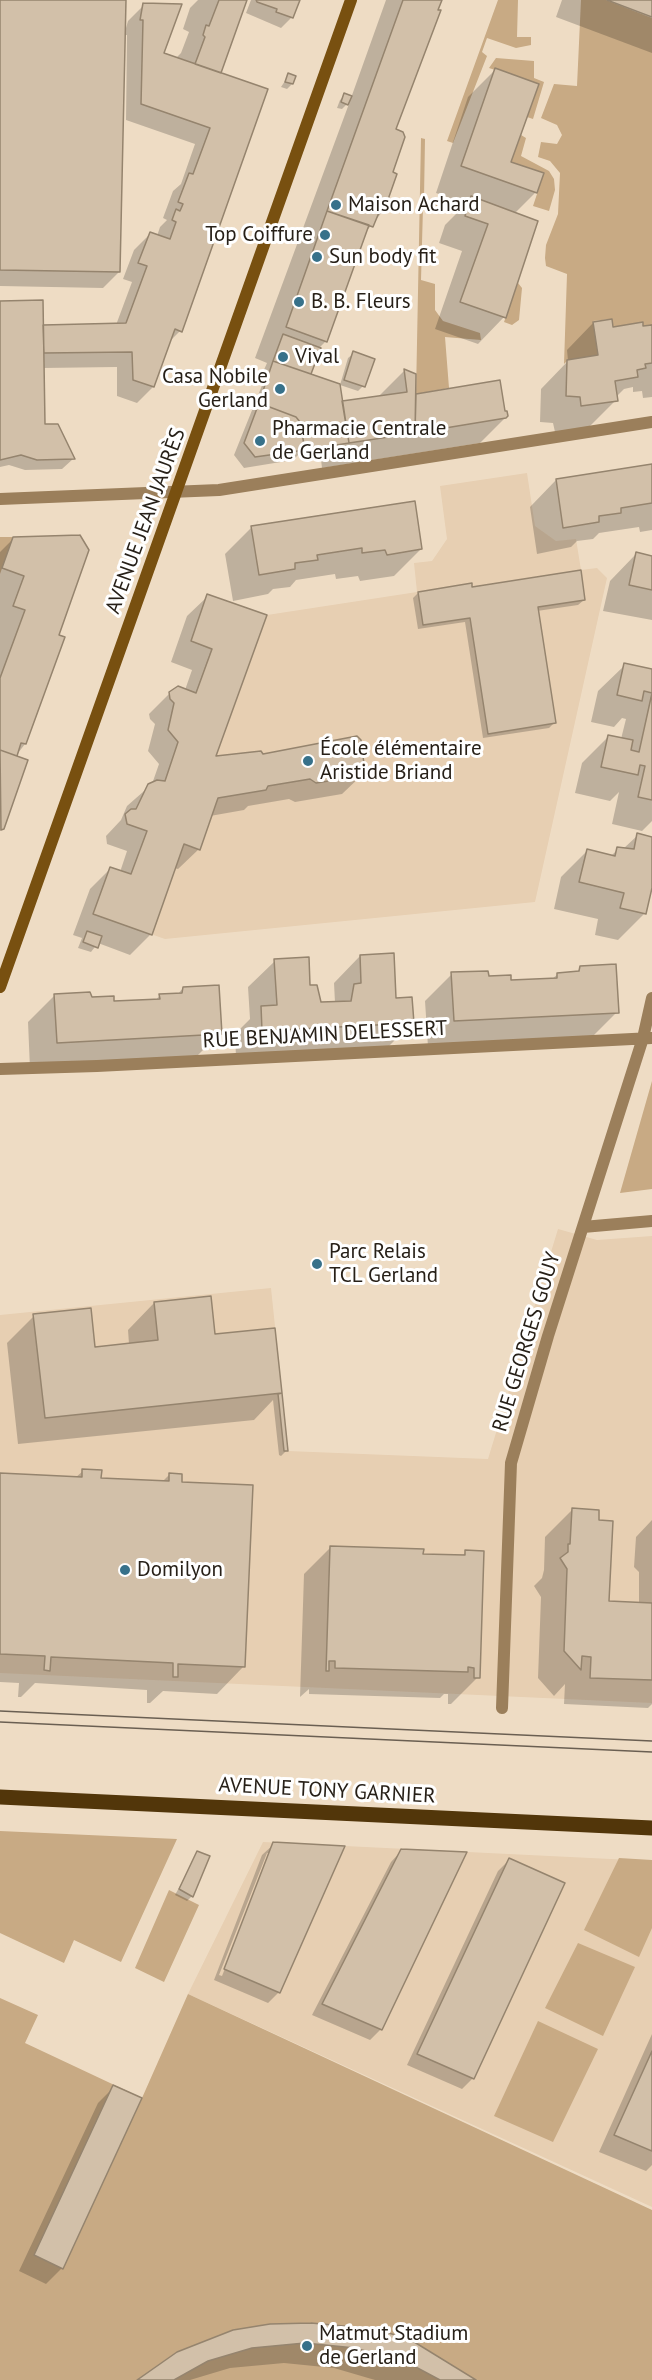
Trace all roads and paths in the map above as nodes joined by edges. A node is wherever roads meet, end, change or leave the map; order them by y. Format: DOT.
graph roads {
  1 [pos="351,0"];
  2 [pos="652,422"];
  3 [pos="176,492"];
  4 [pos="0,499"];
  5 [pos="0,987"];
  6 [pos="652,998"];
  7 [pos="647,1038"];
  8 [pos="0,1069"];
  9 [pos="652,1221"];
  10 [pos="583,1227"];
  11 [pos="501,1708"];
  12 [pos="0,1797"];
  13 [pos="652,1828"];
  1 -- 3 [label="main road, AVENUE JEAN JAURÈS"];
  2 -- 3 [label="street"];
  3 -- 4 [label="street"];
  3 -- 5 [label="main road, AVENUE JEAN JAURÈS"];
  6 -- 7 [label="street, RUE GEORGES GOUY"];
  7 -- 8 [label="street, RUE BENJAMIN DELESSERT"];
  7 -- 10 [label="street, RUE GEORGES GOUY"];
  9 -- 10 [label="street"];
  10 -- 11 [label="street, RUE GEORGES GOUY"];
  12 -- 13 [label="main road, AVENUE TONY GARNIER"];
}
